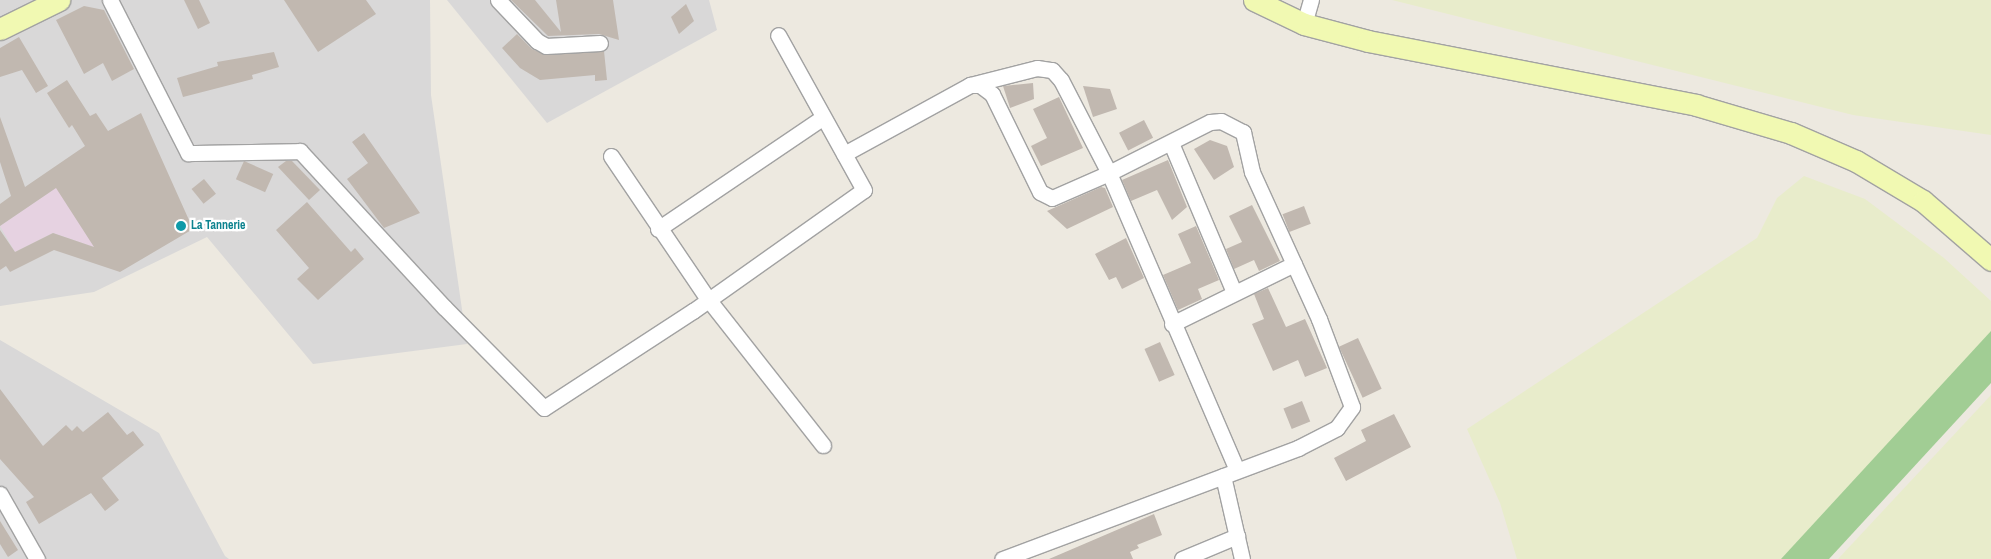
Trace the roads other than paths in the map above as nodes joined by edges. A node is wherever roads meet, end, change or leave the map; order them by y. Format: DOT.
graph roads {
  1 [pos="59,0"];
  2 [pos="110,0"];
  3 [pos="498,0"];
  4 [pos="1254,0"];
  5 [pos="1311,0"];
  6 [pos="33,6"];
  7 [pos="1304,24"];
  8 [pos="0,30"];
  9 [pos="778,35"];
  10 [pos="600,43"];
  11 [pos="970,85"];
  12 [pos="822,118"];
  13 [pos="1171,143"];
  14 [pos="844,154"];
  15 [pos="611,156"];
  16 [pos="1109,173"];
  17 [pos="658,229"];
  18 [pos="1991,260"];
  19 [pos="1294,264"];
  20 [pos="1234,292"];
  21 [pos="708,299"];
  22 [pos="1172,324"];
  23 [pos="823,445"];
  24 [pos="1230,473"];
  25 [pos="0,494"];
  26 [pos="1237,536"];
  27 [pos="32,557"];
  28 [pos="1006,558"];
  29 [pos="1182,559"];
  30 [pos="1242,559"];
  1 -- 6 [label="main road"];
  2 -- 21 [label="street"];
  3 -- 10 [label="street"];
  4 -- 7 [label="main road"];
  5 -- 7 [label="street"];
  6 -- 8 [label="main road"];
  7 -- 18 [label="main road"];
  9 -- 12 [label="street"];
  11 -- 14 [label="street"];
  11 -- 16 [label="street"];
  11 -- 16 [label="street"];
  12 -- 14 [label="street"];
  12 -- 17 [label="street"];
  13 -- 16 [label="street"];
  13 -- 19 [label="street"];
  13 -- 20 [label="street"];
  14 -- 21 [label="street"];
  15 -- 17 [label="street"];
  16 -- 22 [label="street"];
  17 -- 21 [label="street"];
  19 -- 20 [label="street"];
  19 -- 24 [label="street"];
  20 -- 22 [label="street"];
  21 -- 23 [label="street"];
  22 -- 24 [label="street"];
  24 -- 26 [label="street"];
  24 -- 28 [label="street"];
  25 -- 27 [label="street"];
  26 -- 29 [label="street"];
  26 -- 30 [label="street"];
}
